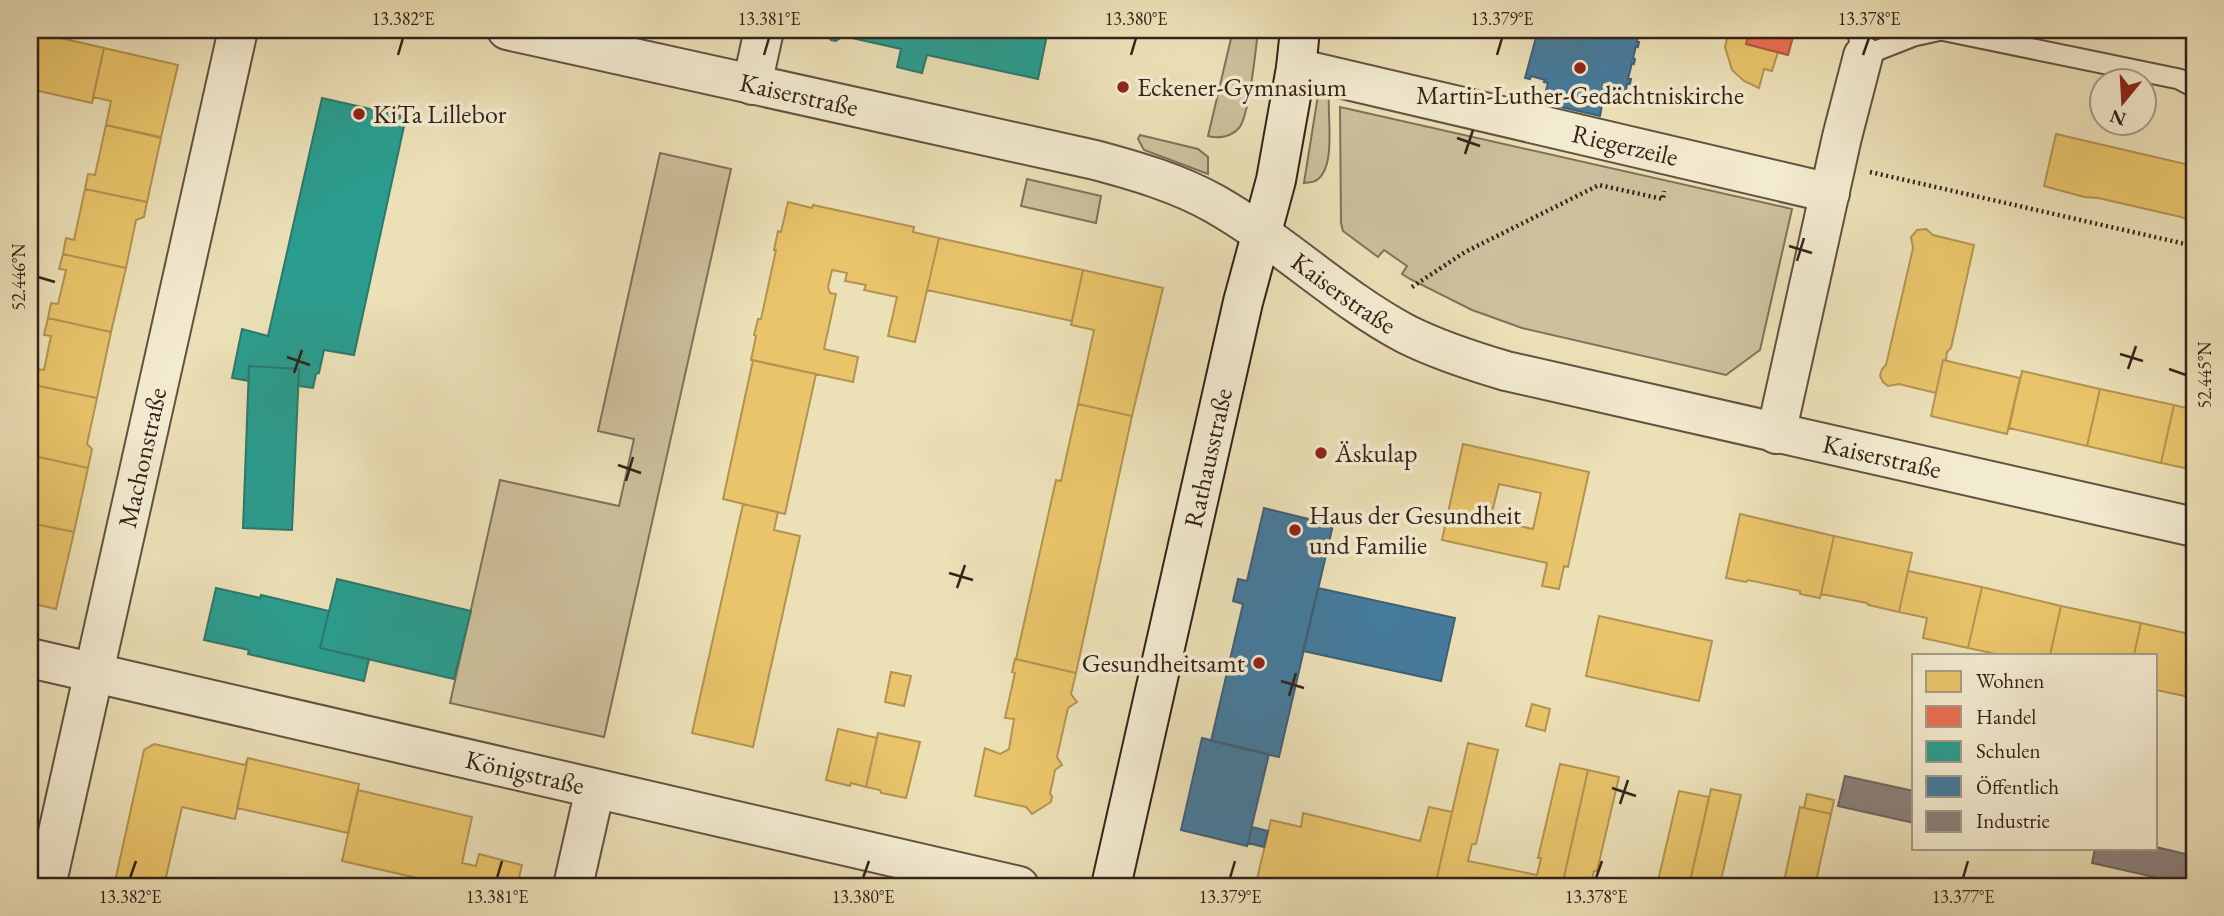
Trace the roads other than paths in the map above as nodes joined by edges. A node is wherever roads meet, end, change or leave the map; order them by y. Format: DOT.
graph roads {
  1 [pos="239,30"];
  2 [pos="507,30"];
  3 [pos="764,30"];
  4 [pos="1300,30"];
  5 [pos="1860,43"];
  6 [pos="1296,68"];
  7 [pos="752,85"];
  8 [pos="2194,87"];
  9 [pos="1830,193"];
  10 [pos="1261,233"];
  11 [pos="1776,434"];
  12 [pos="2194,527"];
  13 [pos="30,658"];
  14 [pos="94,673"];
  15 [pos="595,789"];
  16 [pos="46,886"];
  17 [pos="573,886"];
  18 [pos="1019,886"];
  19 [pos="1111,886"];
  1 -- 14 [label="street, Machonstraße"];
  2 -- 7 [label="street, Kaiserstraße"];
  3 -- 7 [label="street"];
  4 -- 6 [label="street, Rathausstraße"];
  5 -- 8 [label="lane"];
  5 -- 9 [label="street"];
  6 -- 9 [label="street, Riegerzeile"];
  6 -- 10 [label="street, Rathausstraße"];
  7 -- 10 [label="street, Kaiserstraße"];
  9 -- 11 [label="street"];
  10 -- 11 [label="street, Kaiserstraße"];
  10 -- 19 [label="street, Rathausstraße"];
  11 -- 12 [label="street, Kaiserstraße"];
  13 -- 14 [label="street, Königstraße"];
  14 -- 15 [label="street, Königstraße"];
  14 -- 16 [label="street, Machonstraße"];
  15 -- 17 [label="street"];
  15 -- 18 [label="street, Königstraße"];
}
